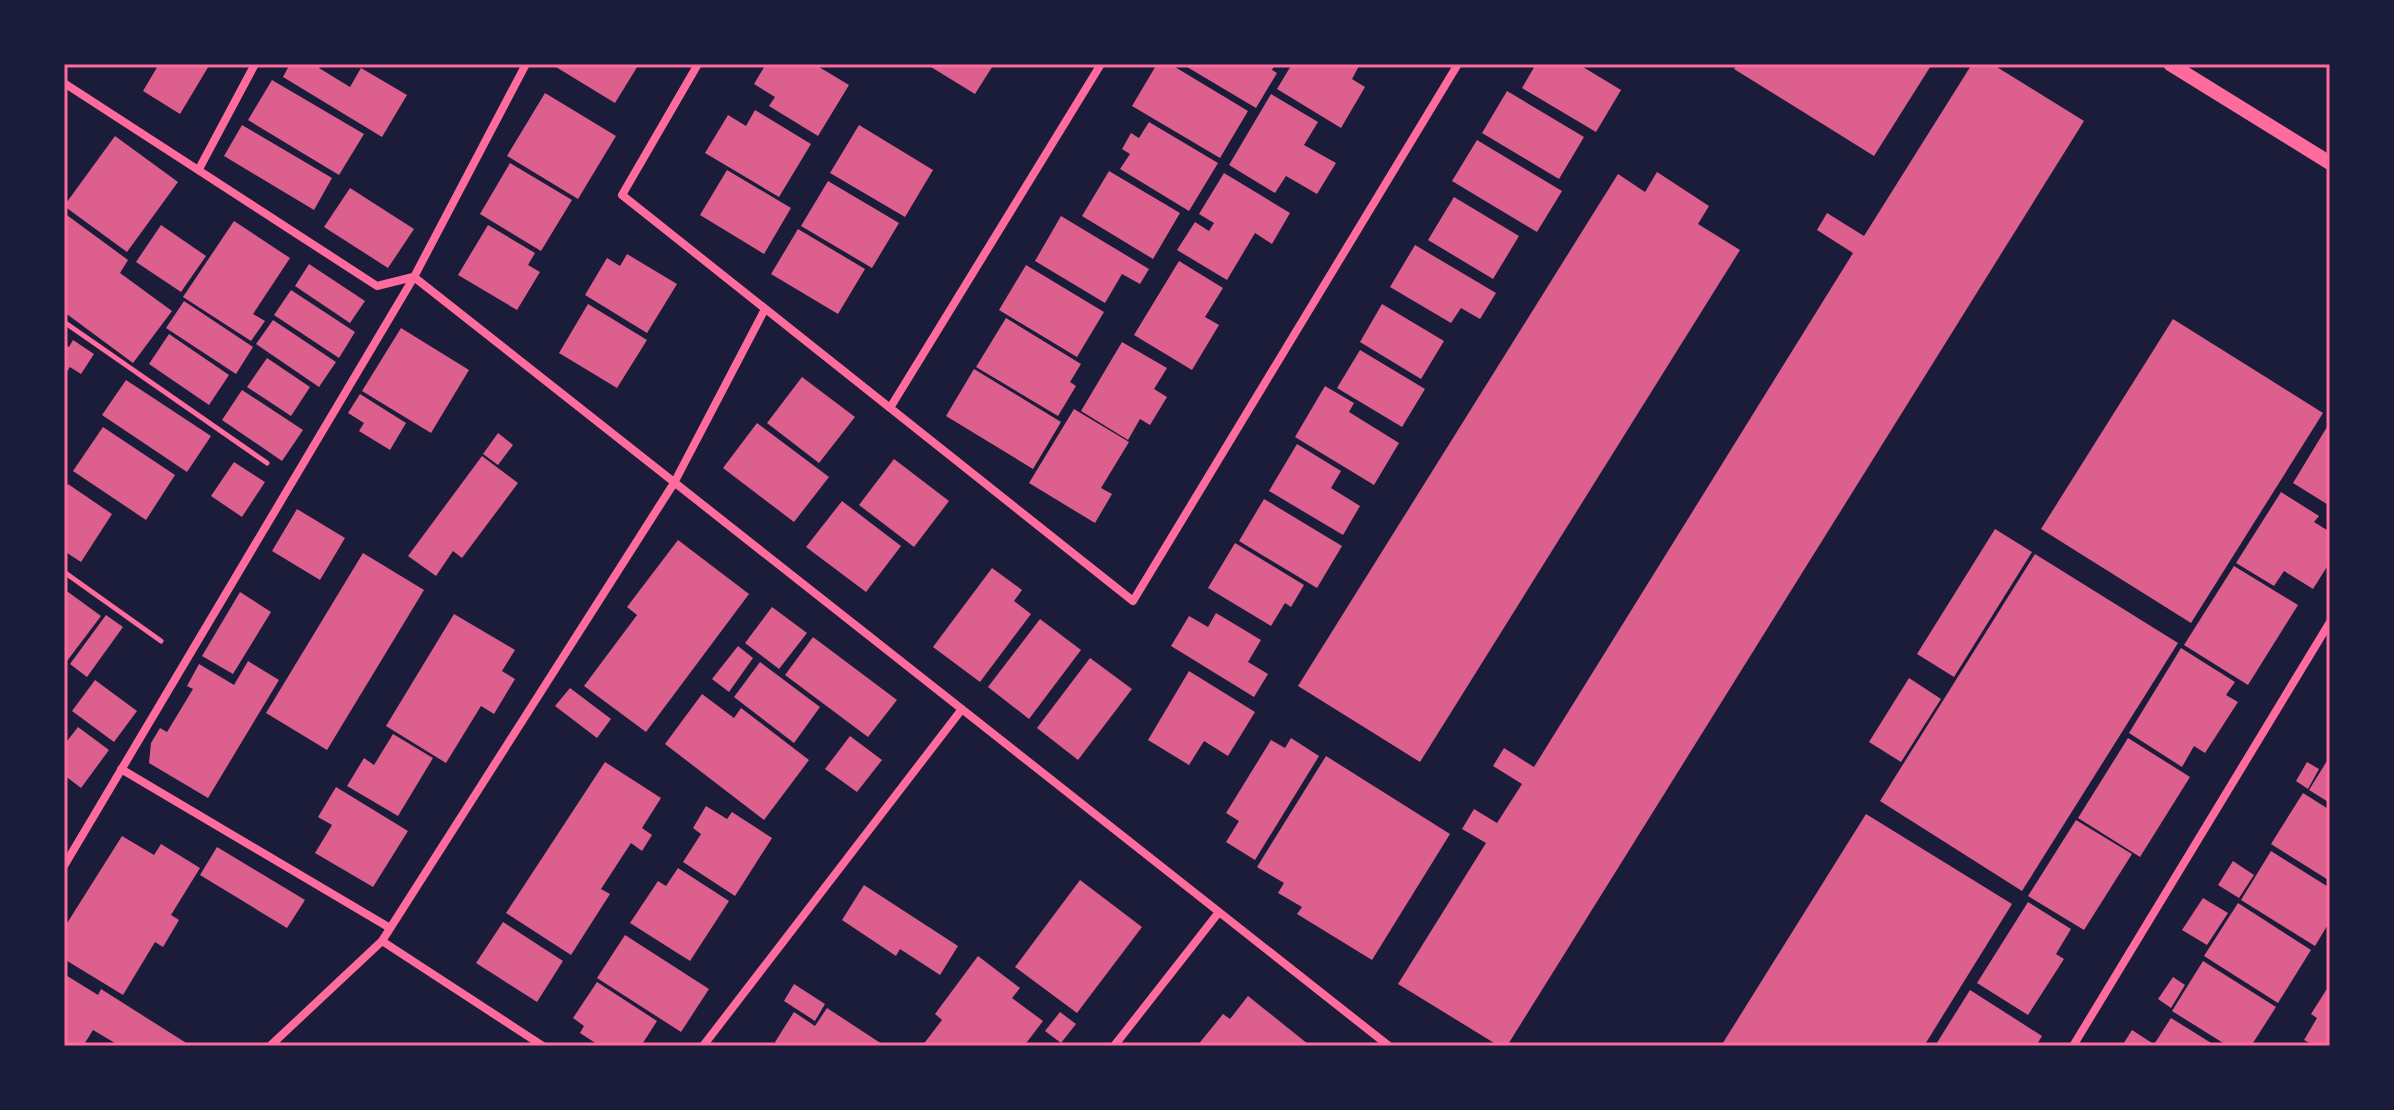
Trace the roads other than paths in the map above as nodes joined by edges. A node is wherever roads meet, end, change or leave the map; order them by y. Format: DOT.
graph roads {
  1 [pos="255,64"];
  2 [pos="526,64"];
  3 [pos="698,64"];
  4 [pos="1101,64"];
  5 [pos="1458,64"];
  6 [pos="2170,64"];
  7 [pos="64,83"];
  8 [pos="2330,163"];
  9 [pos="199,169"];
  10 [pos="414,277"];
  11 [pos="765,309"];
  12 [pos="890,408"];
  13 [pos="674,483"];
  14 [pos="2330,622"];
  15 [pos="962,709"];
  16 [pos="121,769"];
  17 [pos="64,866"];
  18 [pos="1219,912"];
  19 [pos="390,928"];
  20 [pos="382,941"];
  21 [pos="270,1046"];
  22 [pos="543,1046"];
  23 [pos="703,1046"];
  24 [pos="1114,1046"];
  25 [pos="1389,1046"];
  26 [pos="2073,1046"];
  1 -- 9 [label="street"];
  2 -- 10 [label="street"];
  3 -- 11 [label="street"];
  4 -- 12 [label="street"];
  5 -- 12 [label="street"];
  6 -- 8 [label="street"];
  7 -- 9 [label="street"];
  9 -- 10 [label="street"];
  10 -- 13 [label="street"];
  10 -- 16 [label="street"];
  11 -- 12 [label="street"];
  11 -- 13 [label="street"];
  13 -- 15 [label="street"];
  13 -- 19 [label="street"];
  14 -- 26 [label="street"];
  15 -- 18 [label="street"];
  15 -- 23 [label="street"];
  16 -- 17 [label="street"];
  16 -- 19 [label="street"];
  18 -- 24 [label="street"];
  18 -- 25 [label="street"];
  19 -- 20 [label="street"];
  20 -- 21 [label="street"];
  20 -- 22 [label="street"];
}
